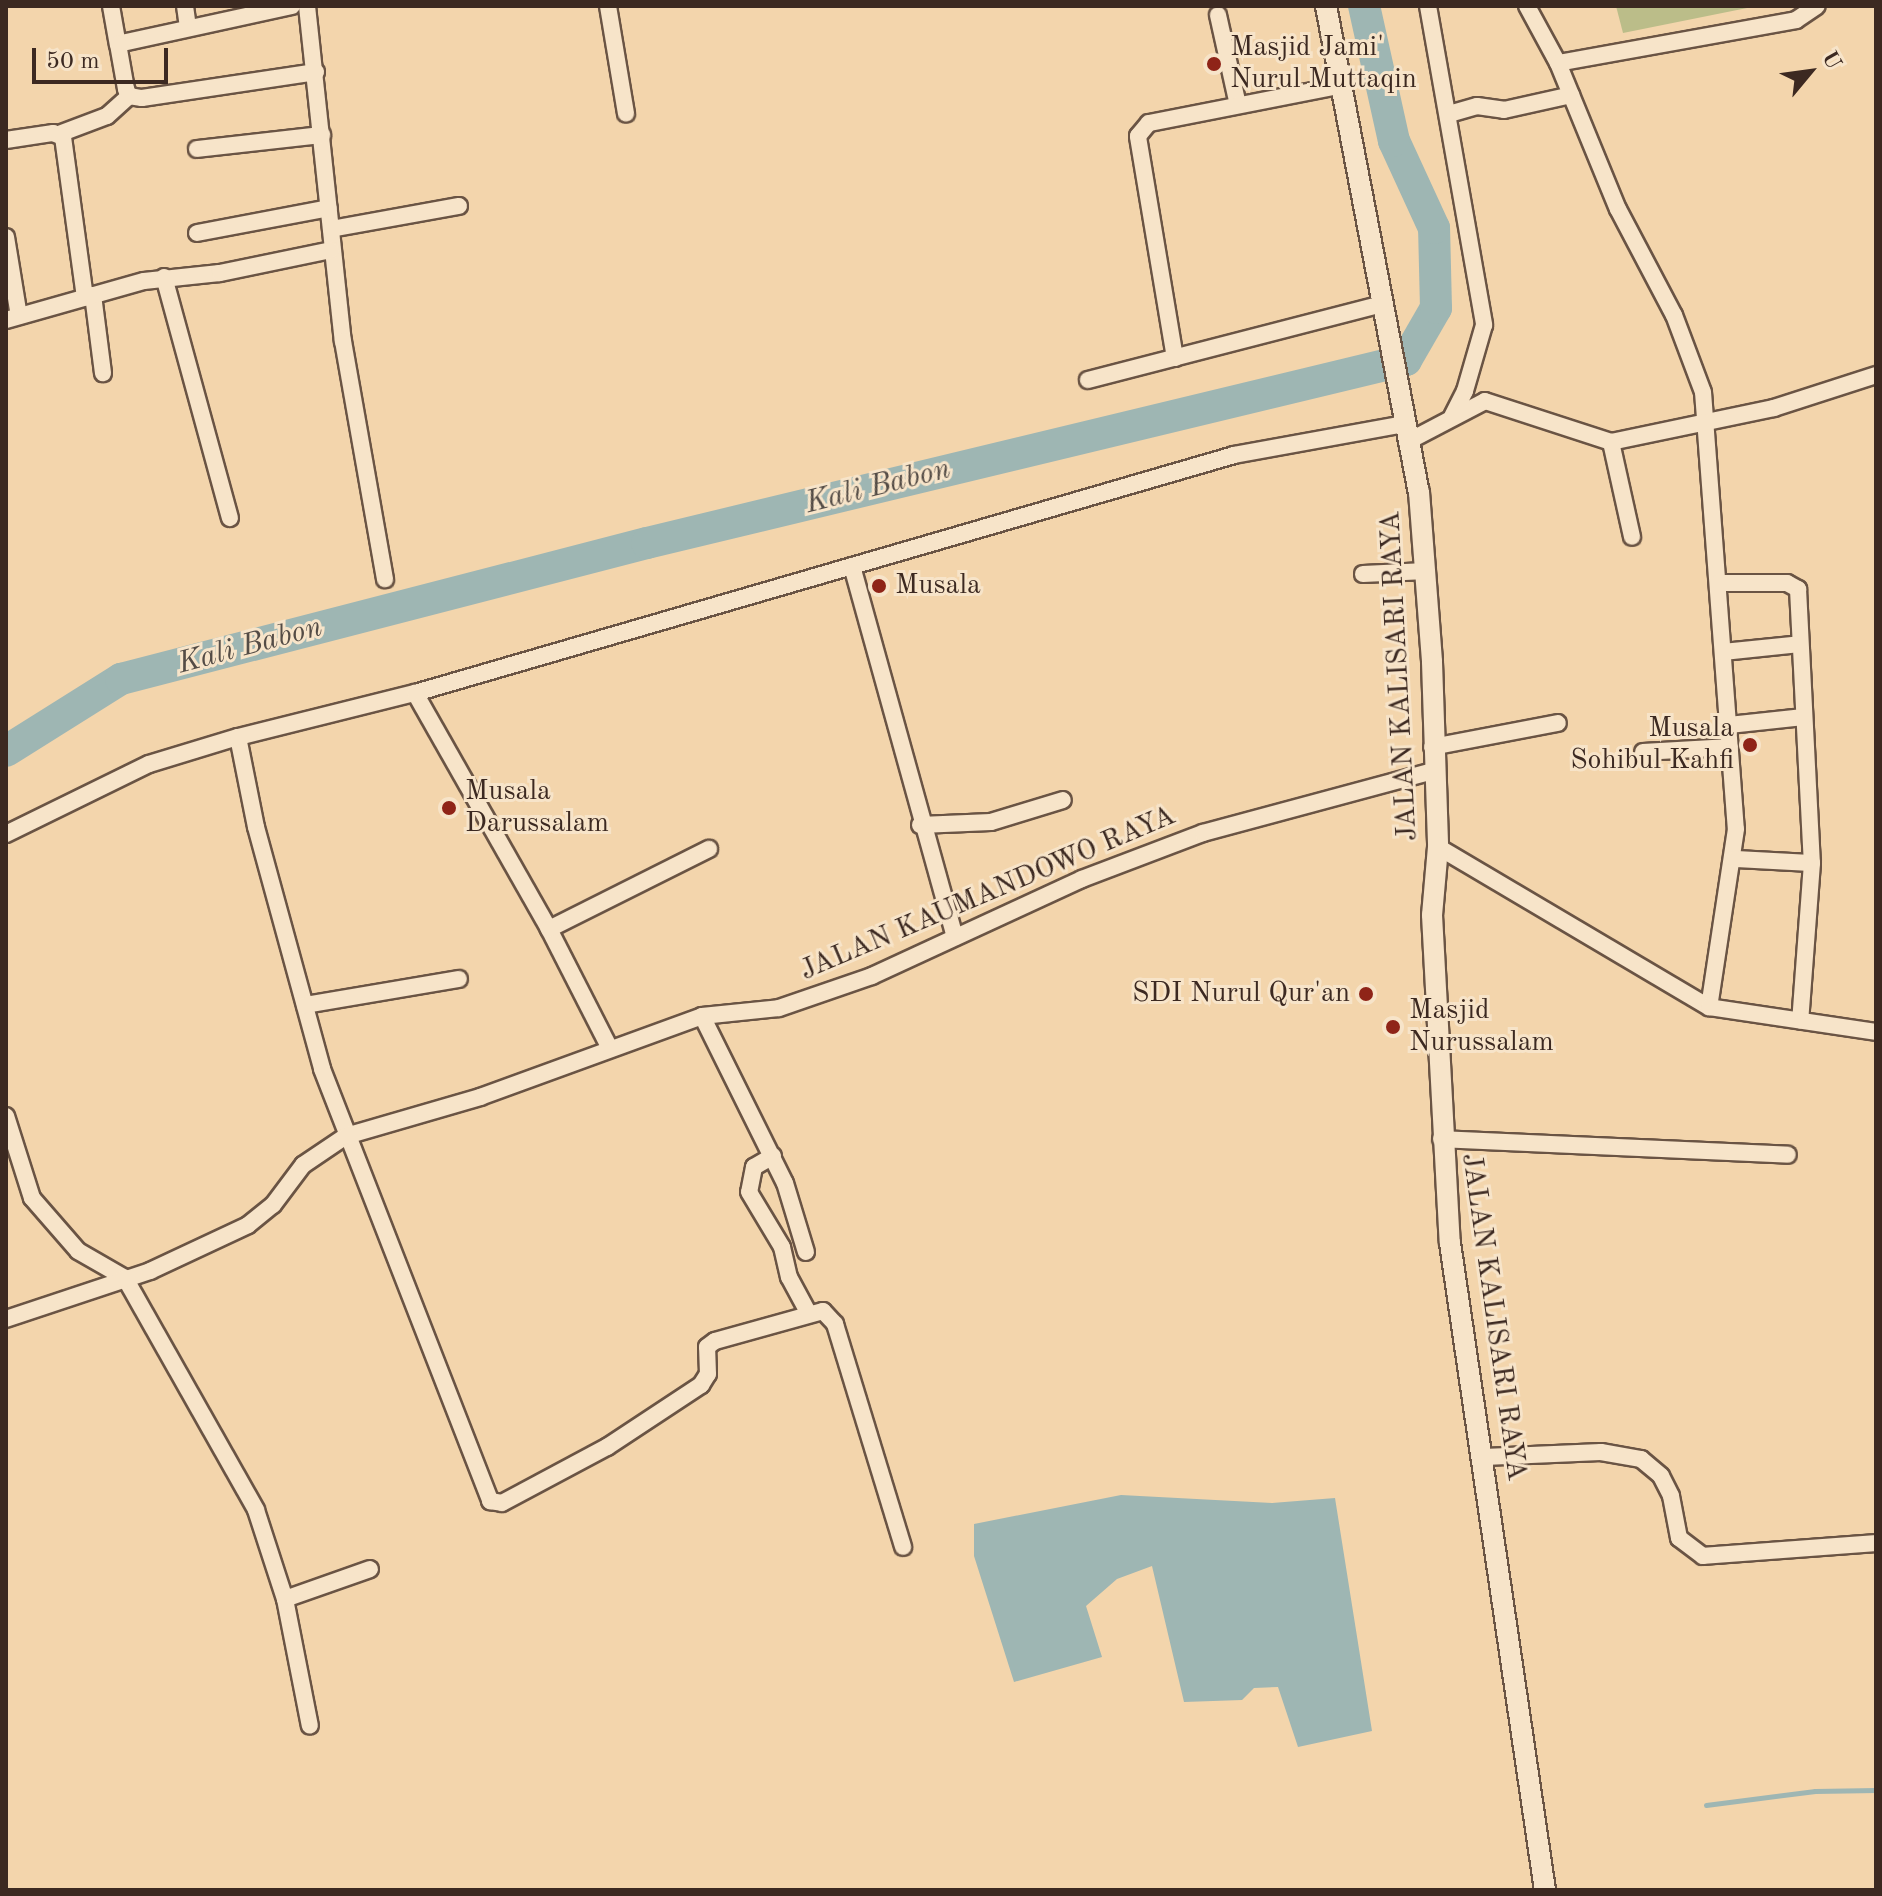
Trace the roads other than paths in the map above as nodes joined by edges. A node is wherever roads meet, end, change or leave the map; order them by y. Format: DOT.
graph roads {
  1 [pos="111,6"];
  2 [pos="185,6"];
  3 [pos="292,6"];
  4 [pos="307,6"];
  5 [pos="608,6"];
  6 [pos="1326,6"];
  7 [pos="1428,6"];
  8 [pos="1527,6"];
  9 [pos="1817,6"];
  10 [pos="1218,15"];
  11 [pos="188,28"];
  12 [pos="118,44"];
  13 [pos="1558,63"];
  14 [pos="316,72"];
  15 [pos="1338,86"];
  16 [pos="1571,95"];
  17 [pos="129,96"];
  18 [pos="1238,105"];
  19 [pos="626,114"];
  20 [pos="1449,114"];
  21 [pos="59,134"];
  22 [pos="322,135"];
  23 [pos="6,140"];
  24 [pos="197,149"];
  25 [pos="459,206"];
  26 [pos="329,208"];
  27 [pos="331,229"];
  28 [pos="197,233"];
  29 [pos="6,237"];
  30 [pos="331,250"];
  31 [pos="164,277"];
  32 [pos="89,296"];
  33 [pos="1381,304"];
  34 [pos="12,318"];
  35 [pos="1175,358"];
  36 [pos="103,373"];
  37 [pos="1876,375"];
  38 [pos="1088,380"];
  39 [pos="1452,416"];
  40 [pos="1704,422"];
  41 [pos="1405,426"];
  42 [pos="1611,442"];
  43 [pos="230,518"];
  44 [pos="1632,537"];
  45 [pos="852,566"];
  46 [pos="1426,571"];
  47 [pos="1363,574"];
  48 [pos="385,579"];
  49 [pos="1718,583"];
  50 [pos="1800,644"];
  51 [pos="1723,652"];
  52 [pos="415,693"];
  53 [pos="1804,717"];
  54 [pos="1558,723"];
  55 [pos="1729,725"];
  56 [pos="238,737"];
  57 [pos="1432,747"];
  58 [pos="1730,747"];
  59 [pos="1643,752"];
  60 [pos="1432,771"];
  61 [pos="1063,800"];
  62 [pos="920,825"];
  63 [pos="6,834"];
  64 [pos="1438,847"];
  65 [pos="709,849"];
  66 [pos="1735,859"];
  67 [pos="1812,863"];
  68 [pos="549,929"];
  69 [pos="955,937"];
  70 [pos="459,979"];
  71 [pos="305,1005"];
  72 [pos="1709,1007"];
  73 [pos="702,1016"];
  74 [pos="1800,1021"];
  75 [pos="1876,1032"];
  76 [pos="609,1047"];
  77 [pos="6,1116"];
  78 [pos="346,1136"];
  79 [pos="1441,1139"];
  80 [pos="1788,1155"];
  81 [pos="773,1156"];
  82 [pos="806,1252"];
  83 [pos="125,1278"];
  84 [pos="809,1314"];
  85 [pos="6,1319"];
  86 [pos="1484,1457"];
  87 [pos="1876,1543"];
  88 [pos="903,1547"];
  89 [pos="370,1569"];
  90 [pos="285,1599"];
  91 [pos="310,1726"];
  92 [pos="1545,1890"];
  1 -- 12 [label="street"];
  2 -- 11 [label="street"];
  3 -- 11 [label="street"];
  4 -- 14 [label="street"];
  5 -- 19 [label="street"];
  6 -- 15 [label="street, JALAN KALISARI RAYA"];
  7 -- 20 [label="street"];
  8 -- 13 [label="street"];
  9 -- 13 [label="street"];
  10 -- 18 [label="street"];
  11 -- 12 [label="street"];
  12 -- 17 [label="street"];
  13 -- 16 [label="street"];
  14 -- 17 [label="street"];
  14 -- 22 [label="street"];
  15 -- 18 [label="street"];
  15 -- 33 [label="street, JALAN KALISARI RAYA"];
  16 -- 20 [label="street"];
  16 -- 40 [label="street"];
  17 -- 21 [label="street"];
  18 -- 35 [label="street"];
  20 -- 39 [label="street"];
  21 -- 23 [label="street"];
  21 -- 32 [label="street"];
  22 -- 24 [label="street"];
  22 -- 26 [label="street"];
  25 -- 27 [label="street"];
  26 -- 27 [label="street"];
  26 -- 28 [label="street"];
  27 -- 30 [label="street"];
  29 -- 34 [label="street"];
  30 -- 31 [label="street"];
  30 -- 48 [label="street"];
  31 -- 32 [label="street"];
  31 -- 43 [label="street"];
  32 -- 34 [label="street"];
  32 -- 36 [label="street"];
  33 -- 35 [label="street"];
  33 -- 41 [label="street, JALAN KALISARI RAYA"];
  35 -- 38 [label="street"];
  37 -- 40 [label="street"];
  39 -- 41 [label="street"];
  39 -- 42 [label="street"];
  40 -- 42 [label="street"];
  40 -- 49 [label="street"];
  41 -- 45 [label="street"];
  41 -- 46 [label="street, JALAN KALISARI RAYA"];
  42 -- 44 [label="street"];
  45 -- 52 [label="street"];
  45 -- 62 [label="street"];
  46 -- 47 [label="street"];
  46 -- 57 [label="street, JALAN KALISARI RAYA"];
  49 -- 50 [label="street"];
  49 -- 51 [label="street"];
  50 -- 51 [label="street"];
  50 -- 53 [label="street"];
  51 -- 55 [label="street"];
  52 -- 56 [label="street"];
  52 -- 68 [label="street"];
  53 -- 55 [label="street"];
  53 -- 67 [label="street"];
  54 -- 57 [label="street"];
  55 -- 58 [label="street"];
  56 -- 63 [label="street"];
  56 -- 71 [label="street"];
  57 -- 60 [label="street, JALAN KALISARI RAYA"];
  58 -- 59 [label="street"];
  58 -- 66 [label="street"];
  60 -- 64 [label="street, JALAN KALISARI RAYA"];
  60 -- 69 [label="street, JALAN KAUMANDOWO RAYA"];
  61 -- 62 [label="street"];
  62 -- 69 [label="street"];
  64 -- 72 [label="street"];
  64 -- 79 [label="street, JALAN KALISARI RAYA"];
  65 -- 68 [label="street"];
  66 -- 67 [label="street"];
  66 -- 72 [label="street"];
  67 -- 74 [label="street"];
  68 -- 76 [label="street"];
  69 -- 73 [label="street, JALAN KAUMANDOWO RAYA"];
  70 -- 71 [label="street"];
  71 -- 78 [label="street"];
  72 -- 74 [label="street"];
  73 -- 76 [label="street, JALAN KAUMANDOWO RAYA"];
  73 -- 81 [label="street"];
  74 -- 75 [label="street"];
  76 -- 78 [label="street, JALAN KAUMANDOWO RAYA"];
  77 -- 83 [label="street"];
  78 -- 83 [label="street, JALAN KAUMANDOWO RAYA"];
  78 -- 84 [label="street"];
  79 -- 80 [label="street"];
  79 -- 86 [label="street, JALAN KALISARI RAYA"];
  81 -- 82 [label="street"];
  81 -- 84 [label="street"];
  83 -- 85 [label="street, JALAN KAUMANDOWO RAYA"];
  83 -- 90 [label="street"];
  84 -- 88 [label="street"];
  86 -- 87 [label="street"];
  86 -- 92 [label="street, JALAN KALISARI RAYA"];
  89 -- 90 [label="street"];
  90 -- 91 [label="street"];
}
